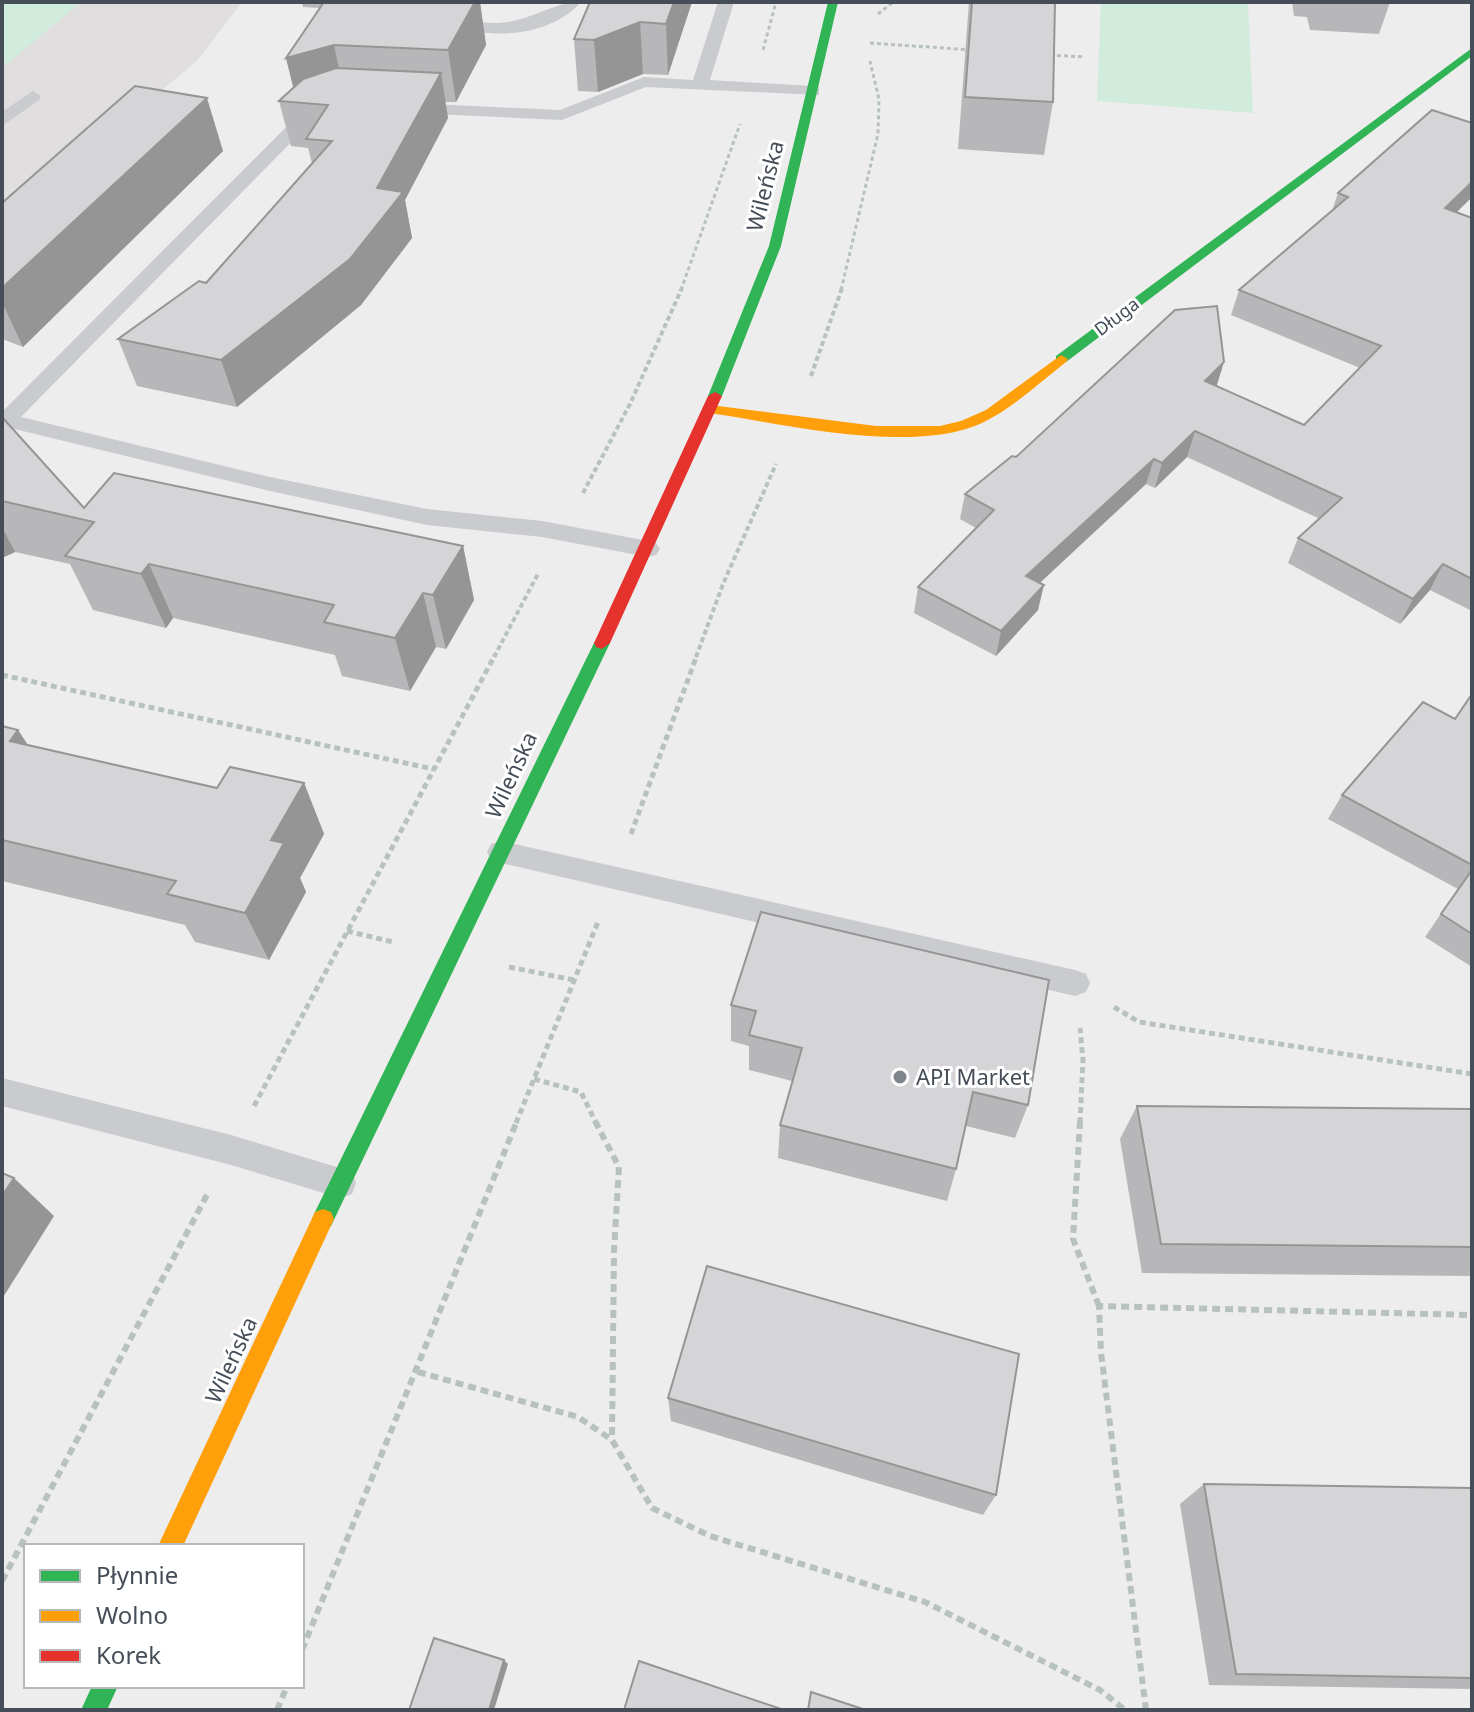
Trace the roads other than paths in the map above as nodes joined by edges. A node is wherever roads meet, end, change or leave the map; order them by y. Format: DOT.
graph roads {
  1 [pos="429,2"];
  2 [pos="573,2"];
  3 [pos="726,2"];
  4 [pos="833,2"];
  5 [pos="1472,51"];
  6 [pos="700,85"];
  7 [pos="813,91"];
  8 [pos="33,96"];
  9 [pos="392,108"];
  10 [pos="332,109"];
  11 [pos="2,121"];
  12 [pos="710,409"];
  13 [pos="4,419"];
  14 [pos="648,549"];
  15 [pos="501,852"];
  16 [pos="1075,983"];
  17 [pos="2,1092"];
  18 [pos="340,1183"];
  19 [pos="171,1544"];
  20 [pos="104,1688"];
  21 [pos="94,1710"];
  1 -- 2 [label="lane"];
  3 -- 6 [label="lane"];
  4 -- 7 [label="street, Wileńska"];
  5 -- 12 [label="street, Długa"];
  6 -- 7 [label="lane"];
  6 -- 9 [label="lane"];
  7 -- 12 [label="street, Wileńska"];
  8 -- 11 [label="lane"];
  10 -- 13 [label="lane"];
  12 -- 14 [label="street, Wileńska"];
  13 -- 14 [label="lane"];
  14 -- 15 [label="street, Wileńska"];
  15 -- 16 [label="lane"];
  15 -- 18 [label="street, Wileńska"];
  17 -- 18 [label="lane"];
  18 -- 19 [label="street, Wileńska"];
  20 -- 21 [label="street"];
}
